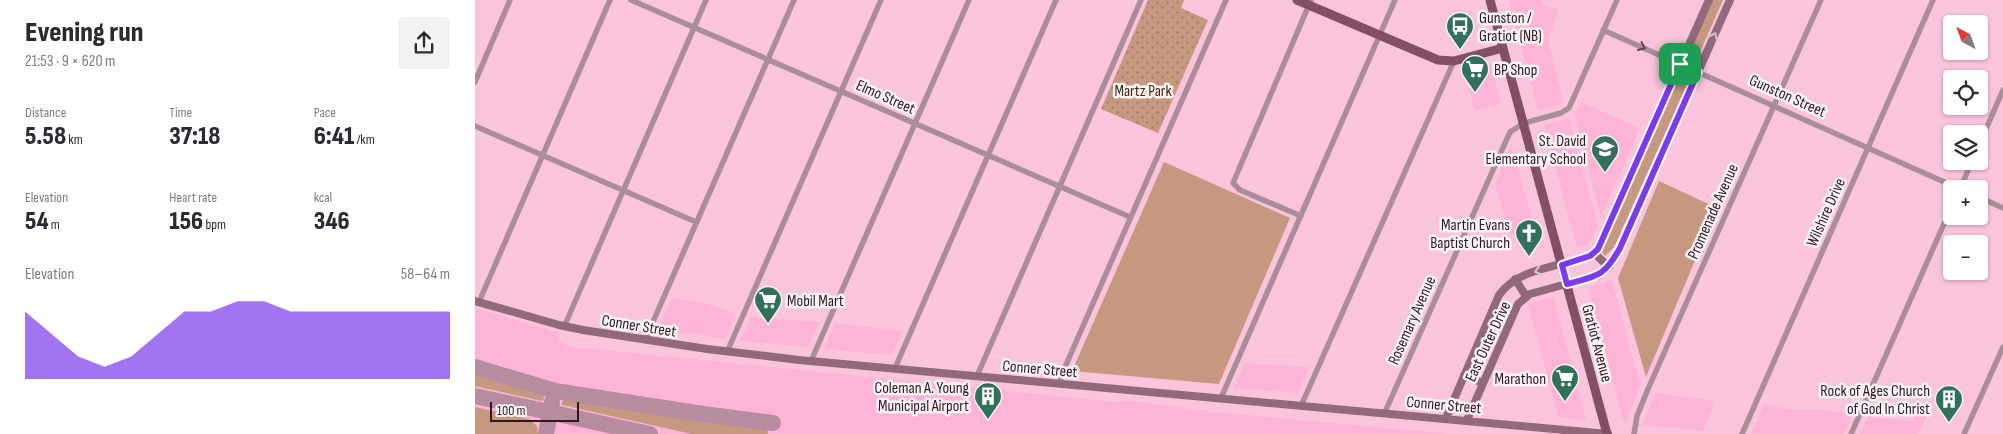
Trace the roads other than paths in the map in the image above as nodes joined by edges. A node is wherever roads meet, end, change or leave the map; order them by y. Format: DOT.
graph roads {
  1 [pos="510,0"];
  2 [pos="610,0"];
  3 [pos="631,0"];
  4 [pos="706,0"];
  5 [pos="794,0"];
  6 [pos="881,0"];
  7 [pos="969,0"];
  8 [pos="1056,0"];
  9 [pos="1141,0"];
  10 [pos="1225,0"];
  11 [pos="1297,0"];
  12 [pos="1395,0"];
  13 [pos="1490,0"];
  14 [pos="1617,0"];
  15 [pos="1709,0"];
  16 [pos="1730,0"];
  17 [pos="1821,0"];
  18 [pos="1933,0"];
  19 [pos="1310,2"];
  20 [pos="694,28"];
  21 [pos="1603,30"];
  22 [pos="1380,36"];
  23 [pos="1503,48"];
  24 [pos="768,60"];
  25 [pos="1454,61"];
  26 [pos="1680,64"];
  27 [pos="1698,72"];
  28 [pos="475,82"];
  29 [pos="2003,90"];
  30 [pos="841,91"];
  31 [pos="1775,105"];
  32 [pos="915,123"];
  33 [pos="1524,123"];
  34 [pos="1988,125"];
  35 [pos="475,126"];
  36 [pos="1868,148"];
  37 [pos="542,155"];
  38 [pos="988,155"];
  39 [pos="1943,181"];
  40 [pos="1059,186"];
  41 [pos="623,191"];
  42 [pos="1988,201"];
  43 [pos="2003,208"];
  44 [pos="1301,216"];
  45 [pos="1130,217"];
  46 [pos="696,222"];
  47 [pos="1943,225"];
  48 [pos="1594,253"];
  49 [pos="1562,265"];
  50 [pos="1609,267"];
  51 [pos="1515,279"];
  52 [pos="1567,284"];
  53 [pos="1526,296"];
  54 [pos="477,301"];
  55 [pos="564,326"];
  56 [pos="645,340"];
  57 [pos="2003,347"];
  58 [pos="727,352"];
  59 [pos="811,361"];
  60 [pos="895,368"];
  61 [pos="1464,375"];
  62 [pos="977,376"];
  63 [pos="1060,383"];
  64 [pos="1483,383"];
  65 [pos="1221,398"];
  66 [pos="1301,406"];
  67 [pos="1385,412"];
  68 [pos="1446,418"];
  69 [pos="1467,420"];
  70 [pos="1607,434"];
  71 [pos="1634,434"];
  72 [pos="1741,434"];
  73 [pos="1851,434"];
  74 [pos="1964,434"];
  1 -- 28 [label="street"];
  2 -- 37 [label="street"];
  3 -- 20 [label="street, Elmo Street"];
  4 -- 20 [label="street"];
  5 -- 24 [label="street"];
  6 -- 30 [label="street"];
  7 -- 32 [label="street"];
  8 -- 38 [label="street"];
  9 -- 40 [label="street"];
  10 -- 45 [label="street"];
  11 -- 19 [label="main road"];
  12 -- 22 [label="street"];
  13 -- 23 [label="main road, Gratiot Avenue"];
  14 -- 21 [label="street"];
  15 -- 26 [label="main road"];
  27 -- 16 [label="main road, one-way"];
  17 -- 31 [label="street, Promenade Avenue"];
  18 -- 36 [label="street, Wilshire Drive"];
  19 -- 22 [label="main road"];
  19 -- 44 [label="street"];
  20 -- 24 [label="street, Elmo Street"];
  20 -- 41 [label="street"];
  21 -- 26 [label="street, Gunston Street, one-way"];
  21 -- 33 [label="street"];
  22 -- 25 [label="main road"];
  22 -- 44 [label="street"];
  23 -- 25 [label="main road"];
  23 -- 33 [label="main road, Gratiot Avenue"];
  24 -- 30 [label="street, Elmo Street"];
  24 -- 46 [label="street"];
  25 -- 66 [label="street"];
  26 -- 27 [label="street, Gunston Street"];
  26 -- 48 [label="main road"];
  27 -- 31 [label="street, Gunston Street"];
  27 -- 50 [label="main road"];
  29 -- 34 [label="street"];
  30 -- 32 [label="street, Elmo Street"];
  30 -- 58 [label="street"];
  31 -- 36 [label="street, Gunston Street"];
  31 -- 71 [label="street, Promenade Avenue"];
  32 -- 38 [label="street, Elmo Street"];
  32 -- 59 [label="street"];
  33 -- 49 [label="main road, Gratiot Avenue"];
  33 -- 67 [label="street, Rosemary Avenue"];
  35 -- 37 [label="street"];
  36 -- 39 [label="street, Gunston Street"];
  36 -- 72 [label="street, Wilshire Drive"];
  37 -- 41 [label="street"];
  37 -- 54 [label="street"];
  38 -- 40 [label="street, Elmo Street"];
  38 -- 60 [label="street"];
  40 -- 45 [label="street, Elmo Street"];
  40 -- 62 [label="street"];
  41 -- 46 [label="street"];
  41 -- 55 [label="street"];
  42 -- 43 [label="street"];
  44 -- 65 [label="street"];
  45 -- 63 [label="street"];
  46 -- 56 [label="street"];
  47 -- 73 [label="street"];
  48 -- 49 [label="main road"];
  48 -- 50 [label="main road"];
  49 -- 51 [label="main road, one-way"];
  49 -- 52 [label="main road, Gratiot Avenue"];
  50 -- 52 [label="main road, East Outer Drive"];
  51 -- 53 [label="main road"];
  51 -- 61 [label="main road, East Outer Drive"];
  52 -- 53 [label="main road, East Outer Drive"];
  52 -- 70 [label="main road, Gratiot Avenue"];
  53 -- 64 [label="main road, East Outer Drive"];
  54 -- 55 [label="main road, Conner Street"];
  55 -- 56 [label="main road, Conner Street"];
  56 -- 58 [label="main road, Conner Street"];
  57 -- 74 [label="street"];
  58 -- 59 [label="main road, Conner Street"];
  59 -- 60 [label="main road, Conner Street"];
  60 -- 62 [label="main road, Conner Street"];
  61 -- 64 [label="main road"];
  61 -- 68 [label="main road, East Outer Drive"];
  62 -- 63 [label="main road, Conner Street"];
  63 -- 65 [label="main road, Conner Street"];
  64 -- 69 [label="main road, East Outer Drive"];
  65 -- 66 [label="main road, Conner Street"];
  66 -- 67 [label="main road, Conner Street"];
  67 -- 68 [label="main road, Conner Street"];
  68 -- 69 [label="main road, Conner Street"];
  69 -- 70 [label="main road, Conner Street"];
}
